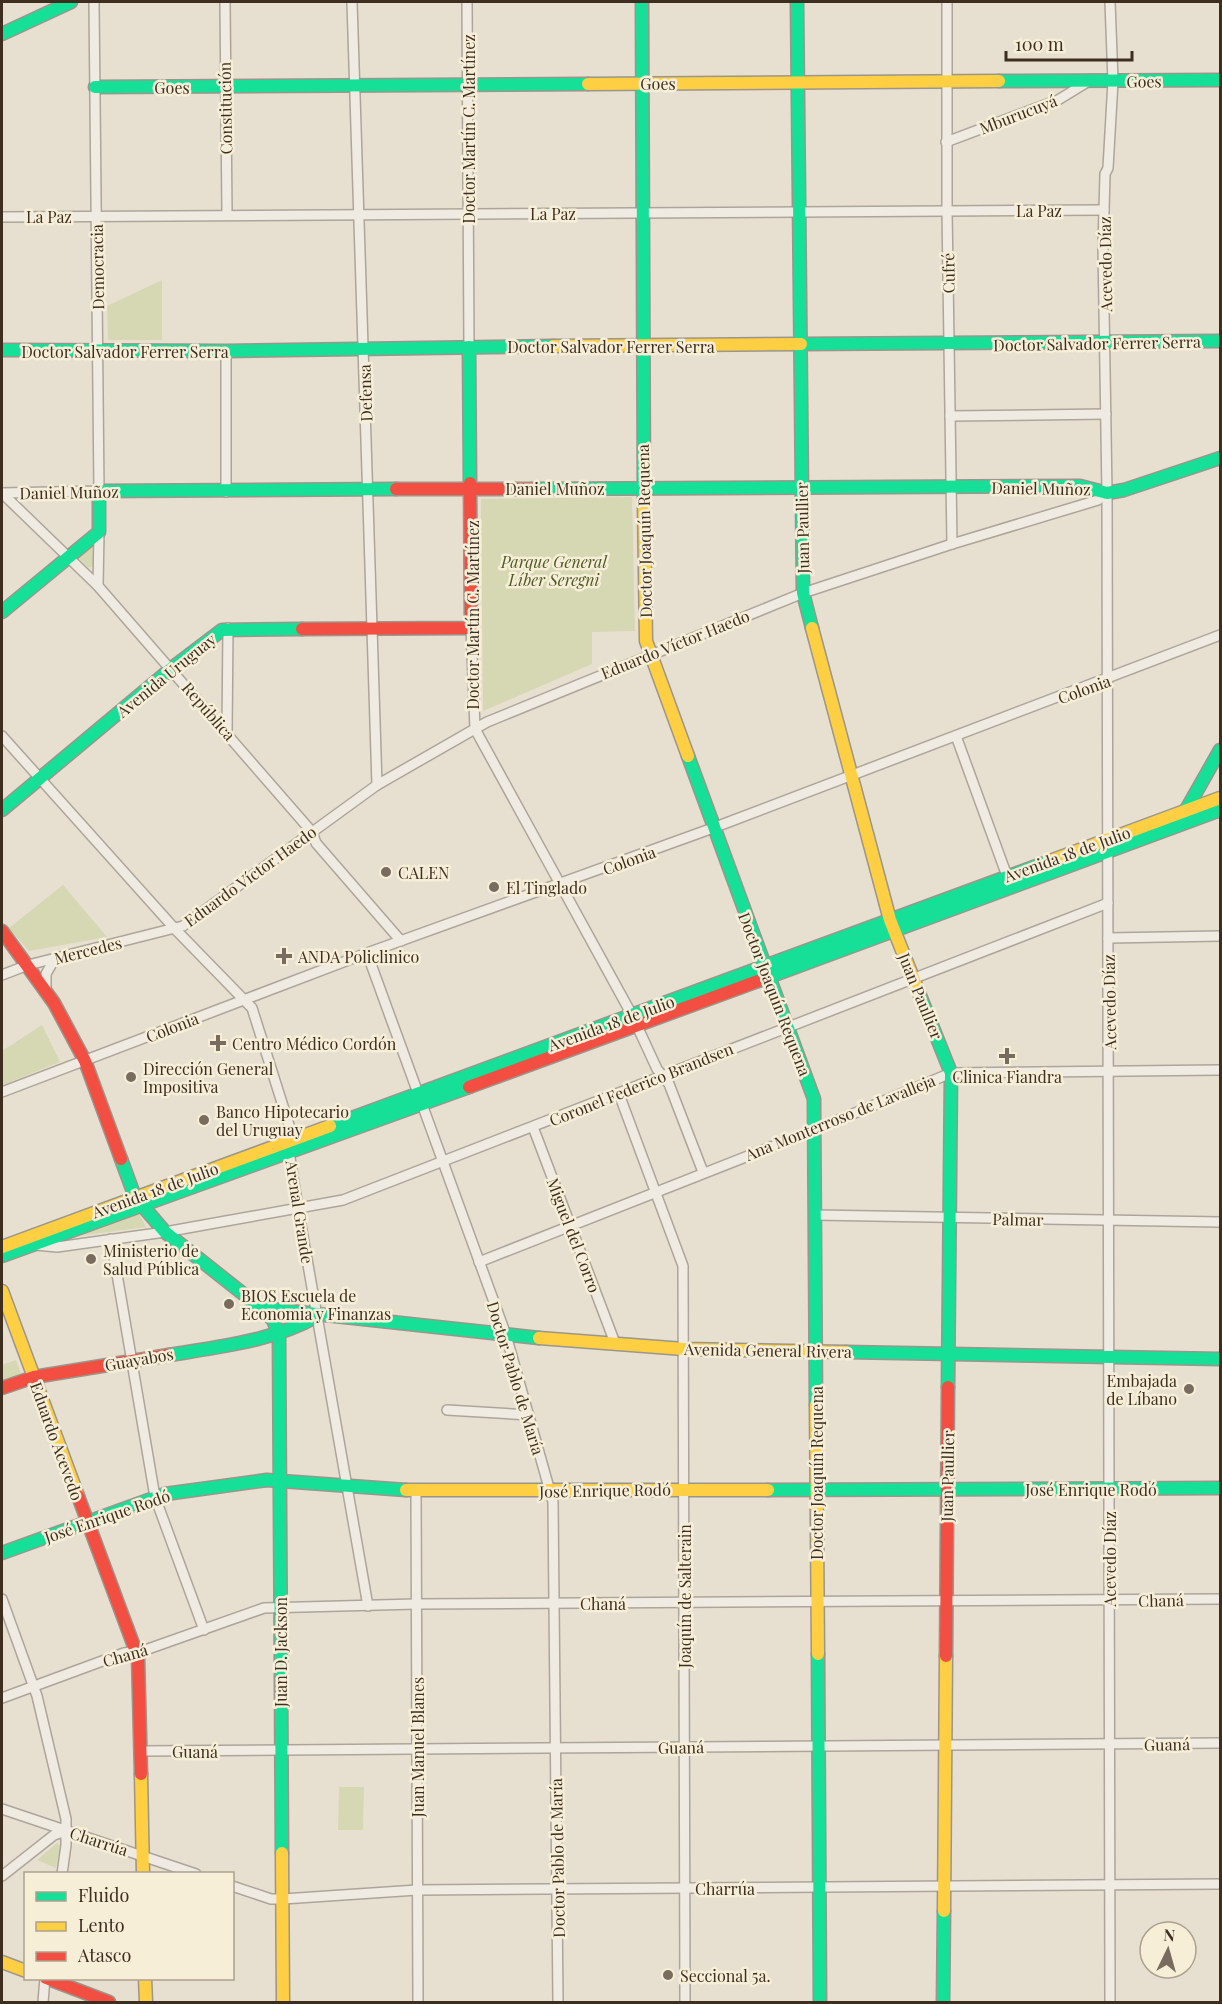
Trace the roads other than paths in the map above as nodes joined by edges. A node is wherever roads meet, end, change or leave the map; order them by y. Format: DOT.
graph roads {
  1 [pos="71,2"];
  2 [pos="94,2"];
  3 [pos="225,2"];
  4 [pos="352,2"];
  5 [pos="467,2"];
  6 [pos="642,2"];
  7 [pos="797,2"];
  8 [pos="947,2"];
  9 [pos="1110,2"];
  10 [pos="2,34"];
  11 [pos="1221,80"];
  12 [pos="1089,81"];
  13 [pos="1113,81"];
  14 [pos="642,82"];
  15 [pos="946,82"];
  16 [pos="797,83"];
  17 [pos="467,84"];
  18 [pos="354,85"];
  19 [pos="225,86"];
  20 [pos="95,87"];
  21 [pos="946,142"];
  22 [pos="946,210"];
  23 [pos="1104,210"];
  24 [pos="798,211"];
  25 [pos="641,212"];
  26 [pos="468,213"];
  27 [pos="358,214"];
  28 [pos="227,215"];
  29 [pos="96,216"];
  30 [pos="2,217"];
  31 [pos="1221,341"];
  32 [pos="1106,343"];
  33 [pos="950,344"];
  34 [pos="642,345"];
  35 [pos="800,345"];
  36 [pos="469,347"];
  37 [pos="363,349"];
  38 [pos="2,350"];
  39 [pos="98,350"];
  40 [pos="226,351"];
  41 [pos="1106,414"];
  42 [pos="950,416"];
  43 [pos="1221,458"];
  44 [pos="801,486"];
  45 [pos="951,487"];
  46 [pos="471,488"];
  47 [pos="643,488"];
  48 [pos="368,490"];
  49 [pos="99,491"];
  50 [pos="226,492"];
  51 [pos="2,493"];
  52 [pos="1107,493"];
  53 [pos="99,532"];
  54 [pos="952,544"];
  55 [pos="68,557"];
  56 [pos="98,586"];
  57 [pos="803,593"];
  58 [pos="2,612"];
  59 [pos="228,628"];
  60 [pos="373,628"];
  61 [pos="471,628"];
  62 [pos="1218,638"];
  63 [pos="650,653"];
  64 [pos="172,668"];
  65 [pos="1106,680"];
  66 [pos="475,729"];
  67 [pos="227,732"];
  68 [pos="2,736"];
  69 [pos="956,736"];
  70 [pos="1221,750"];
  71 [pos="850,776"];
  72 [pos="40,779"];
  73 [pos="377,785"];
  74 [pos="1220,797"];
  75 [pos="2,810"];
  76 [pos="1186,810"];
  77 [pos="1218,811"];
  78 [pos="713,828"];
  79 [pos="312,832"];
  80 [pos="1107,846"];
  81 [pos="1007,876"];
  82 [pos="559,885"];
  83 [pos="1108,903"];
  84 [pos="892,925"];
  85 [pos="175,929"];
  86 [pos="2,931"];
  87 [pos="1221,936"];
  88 [pos="1108,938"];
  89 [pos="401,941"];
  90 [pos="367,953"];
  91 [pos="55,958"];
  92 [pos="28,965"];
  93 [pos="765,971"];
  94 [pos="2,975"];
  95 [pos="914,978"];
  96 [pos="45,990"];
  97 [pos="243,999"];
  98 [pos="635,1021"];
  99 [pos="786,1028"];
  100 [pos="85,1061"];
  101 [pos="1109,1070"];
  102 [pos="1221,1070"];
  103 [pos="951,1073"];
  104 [pos="662,1075"];
  105 [pos="2,1092"];
  106 [pos="619,1094"];
  107 [pos="419,1099"];
  108 [pos="533,1127"];
  109 [pos="814,1130"];
  110 [pos="291,1145"];
  111 [pos="444,1162"];
  112 [pos="704,1172"];
  113 [pos="657,1191"];
  114 [pos="139,1201"];
  115 [pos="298,1208"];
  116 [pos="815,1215"];
  117 [pos="949,1217"];
  118 [pos="1109,1220"];
  119 [pos="1221,1222"];
  120 [pos="570,1225"];
  121 [pos="165,1232"];
  122 [pos="111,1239"];
  123 [pos="32,1245"];
  124 [pos="2,1247"];
  125 [pos="2,1256"];
  126 [pos="479,1262"];
  127 [pos="2,1291"];
  128 [pos="261,1308"];
  129 [pos="317,1316"];
  130 [pos="279,1334"];
  131 [pos="506,1335"];
  132 [pos="615,1343"];
  133 [pos="684,1349"];
  134 [pos="815,1352"];
  135 [pos="948,1354"];
  136 [pos="1109,1358"];
  137 [pos="1221,1359"];
  138 [pos="132,1360"];
  139 [pos="34,1377"];
  140 [pos="2,1389"];
  141 [pos="447,1410"];
  142 [pos="529,1415"];
  143 [pos="281,1480"];
  144 [pos="348,1486"];
  145 [pos="1221,1488"];
  146 [pos="685,1490"];
  147 [pos="816,1490"];
  148 [pos="947,1490"];
  149 [pos="1109,1490"];
  150 [pos="416,1491"];
  151 [pos="549,1491"];
  152 [pos="155,1497"];
  153 [pos="86,1522"];
  154 [pos="2,1553"];
  155 [pos="2,1599"];
  156 [pos="1221,1599"];
  157 [pos="1110,1600"];
  158 [pos="817,1602"];
  159 [pos="945,1602"];
  160 [pos="554,1603"];
  161 [pos="416,1604"];
  162 [pos="683,1604"];
  163 [pos="368,1606"];
  164 [pos="280,1607"];
  165 [pos="204,1630"];
  166 [pos="136,1652"];
  167 [pos="34,1686"];
  168 [pos="2,1698"];
  169 [pos="1221,1743"];
  170 [pos="1110,1745"];
  171 [pos="685,1746"];
  172 [pos="818,1746"];
  173 [pos="944,1746"];
  174 [pos="281,1750"];
  175 [pos="417,1750"];
  176 [pos="556,1750"];
  177 [pos="141,1751"];
  178 [pos="2,1809"];
  179 [pos="66,1831"];
  180 [pos="143,1856"];
  181 [pos="62,1872"];
  182 [pos="143,1872"];
  183 [pos="190,1872"];
  184 [pos="2,1876"];
  185 [pos="1221,1884"];
  186 [pos="943,1886"];
  187 [pos="1109,1886"];
  188 [pos="234,1887"];
  189 [pos="818,1887"];
  190 [pos="684,1888"];
  191 [pos="557,1889"];
  192 [pos="417,1890"];
  193 [pos="283,1899"];
  194 [pos="2,1962"];
  195 [pos="24,1970"];
  196 [pos="45,1980"];
  197 [pos="50,1980"];
  198 [pos="145,1980"];
  199 [pos="43,2002"];
  200 [pos="109,2002"];
  201 [pos="146,2002"];
  202 [pos="284,2002"];
  203 [pos="418,2002"];
  204 [pos="558,2002"];
  205 [pos="685,2002"];
  206 [pos="820,2002"];
  207 [pos="943,2002"];
  208 [pos="1110,2002"];
  1 -- 10 [label="street"];
  2 -- 20 [label="street, Democracia"];
  3 -- 19 [label="street, Constitución"];
  4 -- 18 [label="street, Defensa"];
  5 -- 17 [label="street, Doctor Martín C. Martínez"];
  6 -- 14 [label="street, Doctor Joaquín Requena"];
  7 -- 16 [label="street, Juan Paullier"];
  8 -- 15 [label="street, Cufré"];
  9 -- 13 [label="street, Acevedo Díaz"];
  11 -- 13 [label="street, Goes"];
  12 -- 13 [label="street, Goes"];
  12 -- 15 [label="street, Goes"];
  12 -- 21 [label="street, Mburucuyá"];
  13 -- 23 [label="street, Acevedo Díaz"];
  14 -- 16 [label="street, Goes"];
  14 -- 17 [label="street, Goes"];
  14 -- 25 [label="street, Doctor Joaquín Requena"];
  15 -- 16 [label="street, Goes"];
  15 -- 21 [label="street, Cufré"];
  16 -- 24 [label="street, Juan Paullier"];
  17 -- 18 [label="street, Goes"];
  17 -- 26 [label="street, Doctor Martín C. Martínez"];
  18 -- 19 [label="street, Goes"];
  18 -- 27 [label="street, Defensa"];
  19 -- 20 [label="street, Goes"];
  19 -- 28 [label="street, Constitución"];
  20 -- 29 [label="street, Democracia"];
  21 -- 22 [label="street, Cufré"];
  22 -- 23 [label="street, La Paz"];
  22 -- 24 [label="street, La Paz"];
  22 -- 33 [label="street, Cufré"];
  23 -- 32 [label="street, Acevedo Díaz"];
  24 -- 25 [label="street, La Paz"];
  24 -- 35 [label="street, Juan Paullier"];
  25 -- 26 [label="street, La Paz"];
  25 -- 34 [label="street, Doctor Joaquín Requena"];
  26 -- 27 [label="street, La Paz"];
  26 -- 36 [label="street, Doctor Martín C. Martínez"];
  27 -- 28 [label="street, La Paz"];
  27 -- 37 [label="street, Defensa"];
  28 -- 29 [label="street, La Paz"];
  29 -- 30 [label="street, La Paz"];
  29 -- 39 [label="street, Democracia"];
  31 -- 32 [label="street, Doctor Salvador Ferrer Serra"];
  32 -- 33 [label="street, Doctor Salvador Ferrer Serra"];
  32 -- 41 [label="street, Acevedo Díaz"];
  33 -- 35 [label="street, Doctor Salvador Ferrer Serra"];
  33 -- 42 [label="street, Cufré"];
  34 -- 35 [label="street, Doctor Salvador Ferrer Serra"];
  34 -- 36 [label="street, Doctor Salvador Ferrer Serra"];
  34 -- 47 [label="street, Doctor Joaquín Requena"];
  35 -- 44 [label="street, Juan Paullier"];
  36 -- 37 [label="street, Doctor Salvador Ferrer Serra"];
  36 -- 46 [label="street, Doctor Martín C. Martínez"];
  37 -- 40 [label="street, Doctor Salvador Ferrer Serra"];
  37 -- 48 [label="street, Defensa"];
  38 -- 39 [label="street, Doctor Salvador Ferrer Serra"];
  39 -- 40 [label="street, Doctor Salvador Ferrer Serra"];
  39 -- 49 [label="street, Democracia"];
  40 -- 50 [label="street"];
  41 -- 42 [label="street"];
  41 -- 52 [label="street, Acevedo Díaz"];
  42 -- 45 [label="street, Cufré"];
  43 -- 52 [label="street, Eduardo Víctor Haedo"];
  44 -- 45 [label="street, Daniel Muñoz"];
  44 -- 47 [label="street, Daniel Muñoz"];
  44 -- 57 [label="street, Juan Paullier"];
  45 -- 52 [label="street, Daniel Muñoz"];
  45 -- 54 [label="street, Cufré"];
  46 -- 47 [label="street, Daniel Muñoz"];
  46 -- 48 [label="street, Daniel Muñoz"];
  46 -- 61 [label="street, Doctor Martín C. Martínez"];
  47 -- 63 [label="street, Doctor Joaquín Requena"];
  48 -- 50 [label="street, Daniel Muñoz"];
  48 -- 60 [label="street, Defensa"];
  49 -- 50 [label="street, Daniel Muñoz"];
  49 -- 51 [label="street, Daniel Muñoz"];
  49 -- 53 [label="street, Democracia"];
  51 -- 55 [label="street, República"];
  52 -- 54 [label="street, Eduardo Víctor Haedo"];
  52 -- 65 [label="street, Acevedo Díaz"];
  53 -- 55 [label="street"];
  53 -- 56 [label="street, Democracia"];
  54 -- 57 [label="street, Eduardo Víctor Haedo"];
  55 -- 56 [label="street, República"];
  55 -- 58 [label="street"];
  56 -- 64 [label="street, República"];
  57 -- 63 [label="street, Eduardo Víctor Haedo"];
  57 -- 71 [label="street, Juan Paullier"];
  59 -- 60 [label="street, Avenida Uruguay"];
  59 -- 64 [label="street, Avenida Uruguay"];
  59 -- 67 [label="street"];
  60 -- 61 [label="street, Avenida Uruguay"];
  60 -- 73 [label="street, Defensa"];
  61 -- 66 [label="street, Doctor Martín C. Martínez"];
  62 -- 65 [label="street, Colonia"];
  63 -- 66 [label="street, Eduardo Víctor Haedo"];
  63 -- 78 [label="street, Doctor Joaquín Requena"];
  64 -- 67 [label="street, República"];
  64 -- 72 [label="street, Avenida Uruguay"];
  65 -- 69 [label="street, Colonia"];
  65 -- 80 [label="street, Acevedo Díaz"];
  66 -- 73 [label="street, Eduardo Víctor Haedo"];
  66 -- 82 [label="street, Doctor Martín C. Martínez"];
  67 -- 79 [label="street, República"];
  68 -- 72 [label="street, Arenal Grande"];
  69 -- 71 [label="street, Colonia"];
  69 -- 81 [label="street"];
  70 -- 76 [label="street"];
  71 -- 78 [label="street, Colonia"];
  71 -- 84 [label="street, Juan Paullier"];
  72 -- 75 [label="street, Avenida Uruguay"];
  72 -- 85 [label="street, Arenal Grande"];
  73 -- 79 [label="street, Eduardo Víctor Haedo"];
  74 -- 76 [label="street, Avenida 18 de Julio"];
  74 -- 77 [label="street"];
  76 -- 80 [label="street, Avenida 18 de Julio"];
  77 -- 80 [label="street, Avenida 18 de Julio"];
  78 -- 82 [label="street, Colonia"];
  78 -- 93 [label="street, Doctor Joaquín Requena"];
  79 -- 85 [label="street, Eduardo Víctor Haedo"];
  79 -- 89 [label="street, República"];
  80 -- 81 [label="street, Avenida 18 de Julio"];
  80 -- 83 [label="street, Acevedo Díaz"];
  80 -- 84 [label="street, Avenida 18 de Julio"];
  81 -- 84 [label="street, Avenida 18 de Julio"];
  82 -- 89 [label="street, Colonia"];
  82 -- 98 [label="street, Doctor Martín C. Martínez"];
  83 -- 88 [label="street, Acevedo Díaz"];
  83 -- 95 [label="street, Coronel Federico Brandsen"];
  84 -- 93 [label="street, Avenida 18 de Julio"];
  84 -- 95 [label="street, Juan Paullier"];
  85 -- 91 [label="street, Mercedes"];
  85 -- 97 [label="street, Arenal Grande"];
  86 -- 92 [label="street"];
  87 -- 88 [label="street"];
  88 -- 101 [label="street, Acevedo Díaz"];
  89 -- 90 [label="street, Colonia"];
  90 -- 97 [label="street, Colonia"];
  90 -- 107 [label="street, Doctor Pablo de María"];
  91 -- 92 [label="street, Mercedes"];
  91 -- 96 [label="street"];
  92 -- 94 [label="street, Mercedes"];
  92 -- 96 [label="street"];
  93 -- 98 [label="street, Avenida 18 de Julio"];
  93 -- 99 [label="street, Doctor Joaquín Requena"];
  95 -- 99 [label="street, Coronel Federico Brandsen"];
  95 -- 103 [label="street, Juan Paullier"];
  96 -- 100 [label="street"];
  97 -- 100 [label="street, Colonia"];
  97 -- 110 [label="street, Arenal Grande"];
  98 -- 104 [label="street, Doctor Martín C. Martínez"];
  98 -- 107 [label="street, Avenida 18 de Julio"];
  99 -- 104 [label="street, Coronel Federico Brandsen"];
  99 -- 109 [label="street, Doctor Joaquín Requena"];
  100 -- 105 [label="street, Colonia"];
  100 -- 114 [label="street"];
  101 -- 102 [label="street, Ana Monterroso de Lavalleja"];
  101 -- 103 [label="street, Ana Monterroso de Lavalleja"];
  101 -- 118 [label="street, Acevedo Díaz"];
  103 -- 109 [label="street, Ana Monterroso de Lavalleja"];
  103 -- 117 [label="street, Juan Paullier"];
  104 -- 106 [label="street, Coronel Federico Brandsen"];
  104 -- 112 [label="street, Doctor Martín C. Martínez"];
  106 -- 108 [label="street, Coronel Federico Brandsen"];
  106 -- 113 [label="street, Joaquín de Salterain"];
  107 -- 110 [label="street, Avenida 18 de Julio"];
  107 -- 111 [label="street, Doctor Pablo de María"];
  108 -- 111 [label="street, Coronel Federico Brandsen"];
  108 -- 120 [label="street, Miguel del Corro"];
  109 -- 112 [label="street, Ana Monterroso de Lavalleja"];
  109 -- 116 [label="street, Doctor Joaquín Requena"];
  110 -- 114 [label="street, Avenida 18 de Julio"];
  110 -- 115 [label="street, Arenal Grande"];
  111 -- 115 [label="street, Coronel Federico Brandsen"];
  111 -- 126 [label="street, Doctor Pablo de María"];
  112 -- 113 [label="street, Ana Monterroso de Lavalleja"];
  113 -- 120 [label="street, Ana Monterroso de Lavalleja"];
  113 -- 133 [label="street, Joaquín de Salterain"];
  114 -- 121 [label="street"];
  114 -- 123 [label="street, Avenida 18 de Julio"];
  114 -- 124 [label="street, Avenida 18 de Julio"];
  115 -- 121 [label="street, Coronel Federico Brandsen"];
  115 -- 129 [label="street, Arenal Grande"];
  116 -- 117 [label="street, Palmar"];
  116 -- 134 [label="street, Doctor Joaquín Requena"];
  117 -- 118 [label="street, Palmar"];
  117 -- 135 [label="street, Juan Paullier"];
  118 -- 119 [label="street, Palmar"];
  118 -- 136 [label="street, Acevedo Díaz"];
  120 -- 126 [label="street, Ana Monterroso de Lavalleja"];
  120 -- 132 [label="street, Miguel del Corro"];
  121 -- 122 [label="street, Avenida 18 de Julio"];
  121 -- 128 [label="street"];
  122 -- 123 [label="street, Avenida 18 de Julio"];
  122 -- 138 [label="street"];
  123 -- 125 [label="street, Avenida 18 de Julio"];
  126 -- 131 [label="street, Doctor Pablo de María"];
  127 -- 139 [label="street, Eduardo Acevedo"];
  128 -- 129 [label="street, Avenida General Rivera"];
  128 -- 130 [label="street"];
  129 -- 130 [label="street"];
  129 -- 131 [label="street, Avenida General Rivera"];
  129 -- 144 [label="street, Arenal Grande"];
  130 -- 138 [label="street, Guayabos"];
  130 -- 143 [label="street, Juan D. Jackson"];
  131 -- 132 [label="street, Avenida General Rivera"];
  131 -- 142 [label="street, Doctor Pablo de María"];
  132 -- 133 [label="street, Avenida General Rivera"];
  133 -- 134 [label="street, Avenida General Rivera"];
  133 -- 146 [label="street, Joaquín de Salterain"];
  134 -- 135 [label="street, Avenida General Rivera"];
  134 -- 147 [label="street, Doctor Joaquín Requena"];
  135 -- 136 [label="street, Avenida General Rivera"];
  135 -- 148 [label="street, Juan Paullier"];
  136 -- 137 [label="street, Avenida General Rivera"];
  136 -- 149 [label="street, Acevedo Díaz"];
  138 -- 139 [label="street, Guayabos"];
  138 -- 152 [label="street"];
  139 -- 140 [label="street, Guayabos"];
  139 -- 153 [label="street, Eduardo Acevedo"];
  141 -- 142 [label="street"];
  142 -- 151 [label="street, Doctor Pablo de María"];
  143 -- 144 [label="street, José Enrique Rodó"];
  143 -- 152 [label="street, José Enrique Rodó"];
  143 -- 164 [label="street, Juan D. Jackson"];
  144 -- 150 [label="street, José Enrique Rodó"];
  144 -- 163 [label="street, Arenal Grande"];
  145 -- 149 [label="street, José Enrique Rodó"];
  146 -- 147 [label="street, José Enrique Rodó"];
  146 -- 151 [label="street, José Enrique Rodó"];
  146 -- 162 [label="street, Joaquín de Salterain"];
  147 -- 148 [label="street, José Enrique Rodó"];
  147 -- 158 [label="street, Doctor Joaquín Requena"];
  148 -- 149 [label="street, José Enrique Rodó"];
  148 -- 159 [label="street, Juan Paullier"];
  149 -- 157 [label="street, Acevedo Díaz"];
  150 -- 151 [label="street, José Enrique Rodó"];
  150 -- 161 [label="street, Juan Manuel Blanes"];
  151 -- 160 [label="street, Doctor Pablo de María"];
  152 -- 153 [label="street, José Enrique Rodó"];
  152 -- 165 [label="street"];
  153 -- 154 [label="street, José Enrique Rodó"];
  153 -- 166 [label="street, Eduardo Acevedo"];
  155 -- 167 [label="street"];
  156 -- 157 [label="street, Chaná"];
  157 -- 159 [label="street, Chaná"];
  157 -- 170 [label="street, Acevedo Díaz"];
  158 -- 159 [label="street, Chaná"];
  158 -- 162 [label="street, Chaná"];
  158 -- 172 [label="street, Doctor Joaquín Requena"];
  159 -- 173 [label="street, Juan Paullier"];
  160 -- 161 [label="street, Chaná"];
  160 -- 162 [label="street, Chaná"];
  160 -- 176 [label="street, Doctor Pablo de María"];
  161 -- 163 [label="street, Chaná"];
  161 -- 175 [label="street, Juan Manuel Blanes"];
  162 -- 171 [label="street, Joaquín de Salterain"];
  163 -- 164 [label="street, Chaná"];
  164 -- 165 [label="street, Chaná"];
  164 -- 174 [label="street, Juan D. Jackson"];
  165 -- 166 [label="street, Chaná"];
  166 -- 167 [label="street, Chaná"];
  166 -- 177 [label="street, Eduardo Acevedo"];
  167 -- 168 [label="street, Chaná"];
  167 -- 179 [label="street"];
  169 -- 170 [label="street, Guaná"];
  170 -- 173 [label="street, Guaná"];
  170 -- 187 [label="street, Acevedo Díaz"];
  171 -- 172 [label="street, Guaná"];
  171 -- 176 [label="street, Guaná"];
  171 -- 190 [label="street, Joaquín de Salterain"];
  172 -- 173 [label="street, Guaná"];
  172 -- 189 [label="street, Doctor Joaquín Requena"];
  173 -- 186 [label="street, Juan Paullier"];
  174 -- 175 [label="street, Guaná"];
  174 -- 177 [label="street, Guaná"];
  174 -- 193 [label="street, Juan D. Jackson"];
  175 -- 176 [label="street, Guaná"];
  175 -- 192 [label="street, Juan Manuel Blanes"];
  176 -- 191 [label="street, Doctor Pablo de María"];
  177 -- 180 [label="street, Eduardo Acevedo"];
  178 -- 179 [label="street, Charrúa"];
  179 -- 180 [label="street, Charrúa"];
  179 -- 181 [label="street"];
  179 -- 184 [label="street"];
  180 -- 182 [label="street, Eduardo Acevedo"];
  180 -- 183 [label="street, Charrúa"];
  185 -- 187 [label="street, Charrúa"];
  186 -- 187 [label="street, Charrúa"];
  186 -- 189 [label="street, Charrúa"];
  186 -- 207 [label="street, Juan Paullier"];
  187 -- 208 [label="street, Acevedo Díaz"];
  188 -- 193 [label="street, Charrúa"];
  189 -- 190 [label="street, Charrúa"];
  189 -- 206 [label="street, Doctor Joaquín Requena"];
  190 -- 191 [label="street, Charrúa"];
  190 -- 205 [label="street, Joaquín de Salterain"];
  191 -- 192 [label="street, Charrúa"];
  191 -- 204 [label="street, Doctor Pablo de María"];
  192 -- 193 [label="street, Charrúa"];
  192 -- 203 [label="street, Juan Manuel Blanes"];
  193 -- 202 [label="street, Juan D. Jackson"];
  194 -- 195 [label="street"];
  196 -- 199 [label="street"];
  197 -- 200 [label="street"];
  198 -- 201 [label="street"];
}
